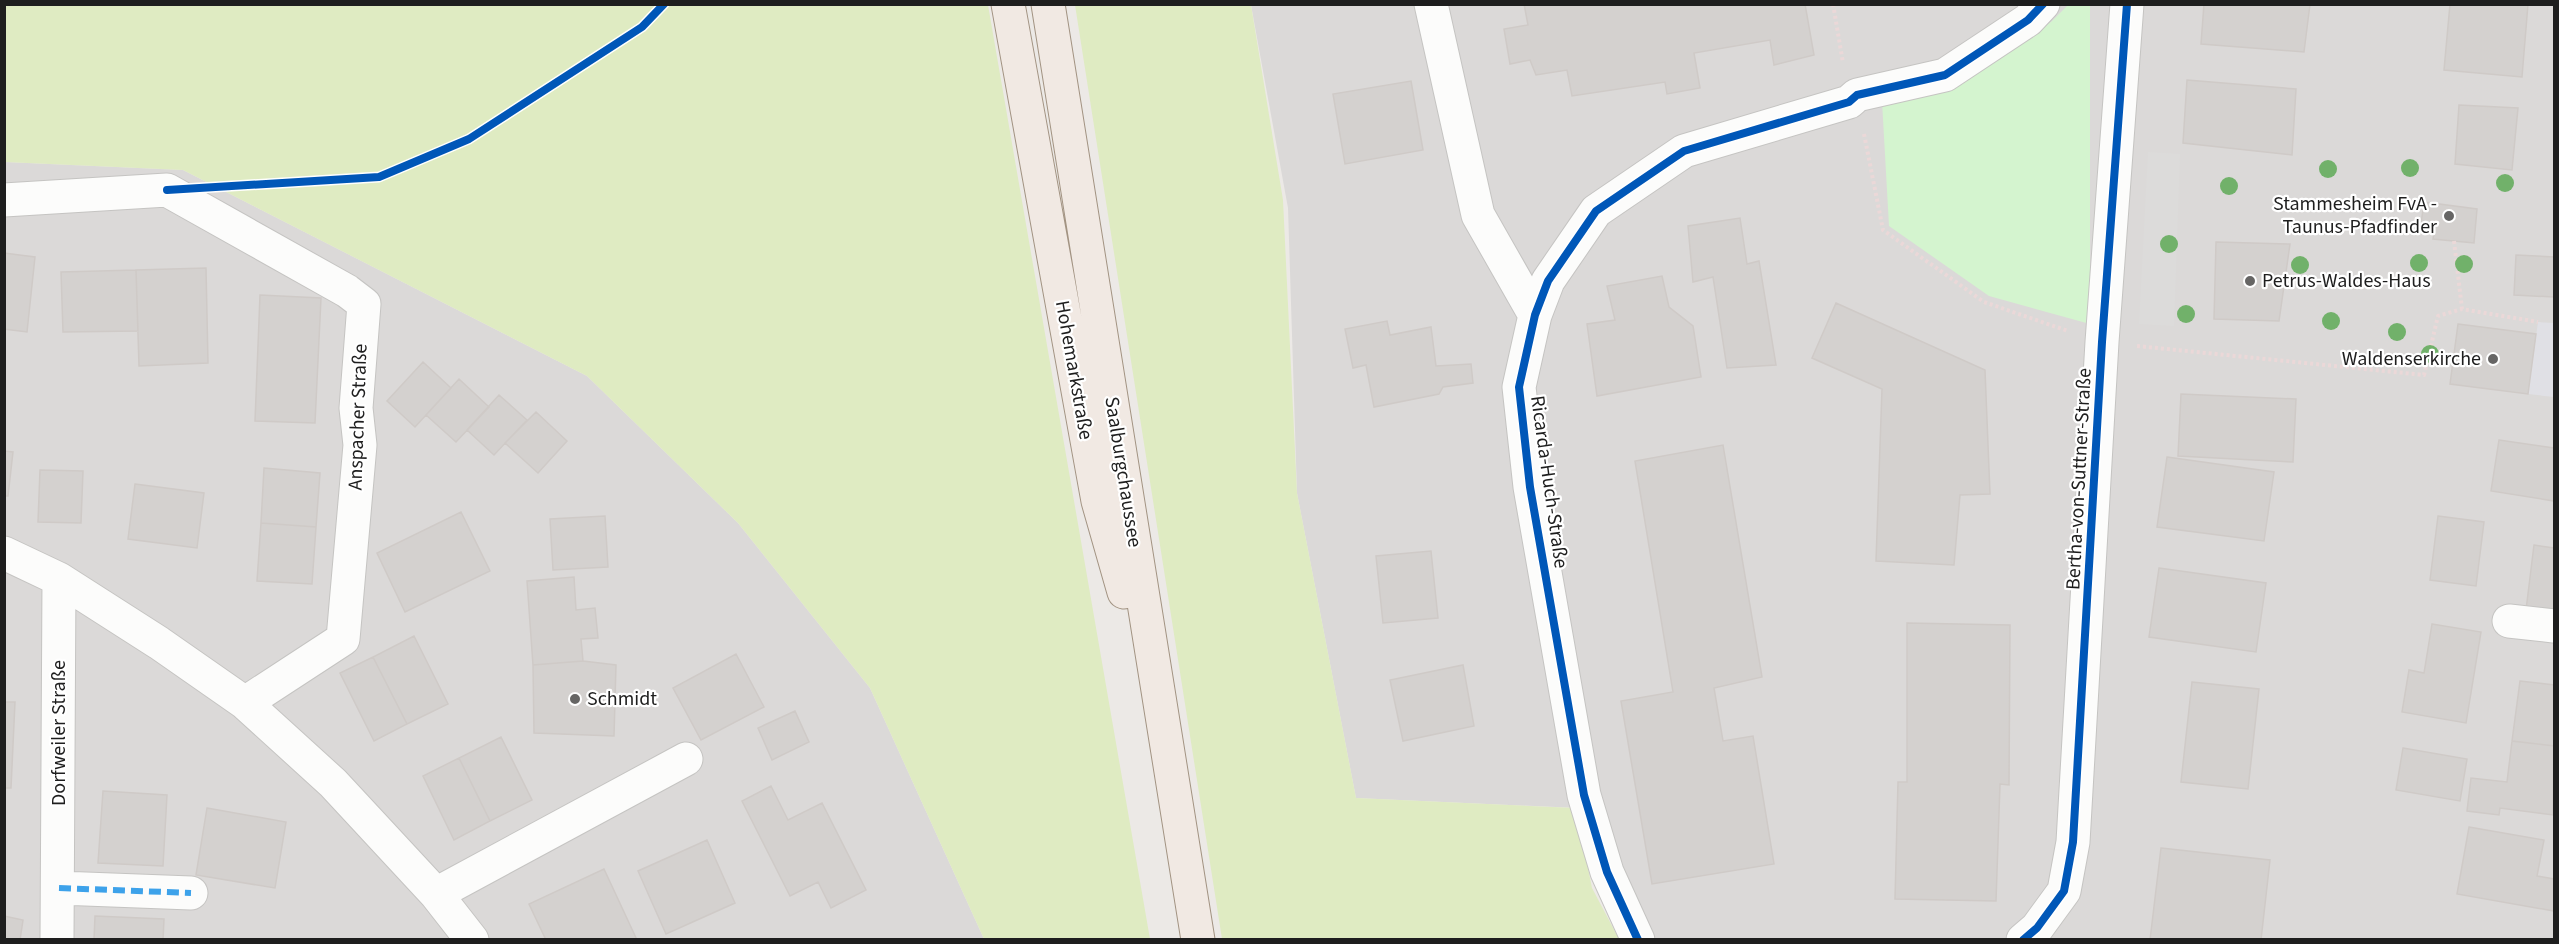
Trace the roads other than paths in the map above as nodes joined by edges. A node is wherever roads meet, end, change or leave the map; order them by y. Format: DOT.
graph roads {
  1 [pos="1008,4"];
  2 [pos="1048,4"];
  3 [pos="1431,4"];
  4 [pos="2043,4"];
  5 [pos="2127,4"];
  6 [pos="4,200"];
  7 [pos="1535,315"];
  8 [pos="4,554"];
  9 [pos="59,579"];
  10 [pos="2509,621"];
  11 [pos="2554,626"];
  12 [pos="245,703"];
  13 [pos="1164,729"];
  14 [pos="686,759"];
  15 [pos="59,888"];
  16 [pos="191,893"];
  17 [pos="436,894"];
  18 [pos="57,939"];
  19 [pos="472,939"];
  20 [pos="1198,939"];
  21 [pos="1638,939"];
  22 [pos="2023,939"];
  1 -- 13 [label="main road, Hohemarkstraße"];
  2 -- 13 [label="main road, Saalburgchaussee"];
  3 -- 7 [label="street"];
  4 -- 7 [label="street, Ricarda-Huch-Straße"];
  5 -- 22 [label="street, Bertha-von-Suttner-Straße"];
  6 -- 12 [label="street, Anspacher Straße"];
  7 -- 21 [label="street, Ricarda-Huch-Straße"];
  8 -- 9 [label="street"];
  9 -- 12 [label="street"];
  9 -- 15 [label="street, Dorfweiler Straße"];
  10 -- 11 [label="street"];
  12 -- 17 [label="street"];
  13 -- 20 [label="main road, Saalburgchaussee"];
  14 -- 17 [label="street"];
  15 -- 16 [label="street"];
  15 -- 18 [label="street, Dorfweiler Straße"];
  17 -- 19 [label="street"];
}
